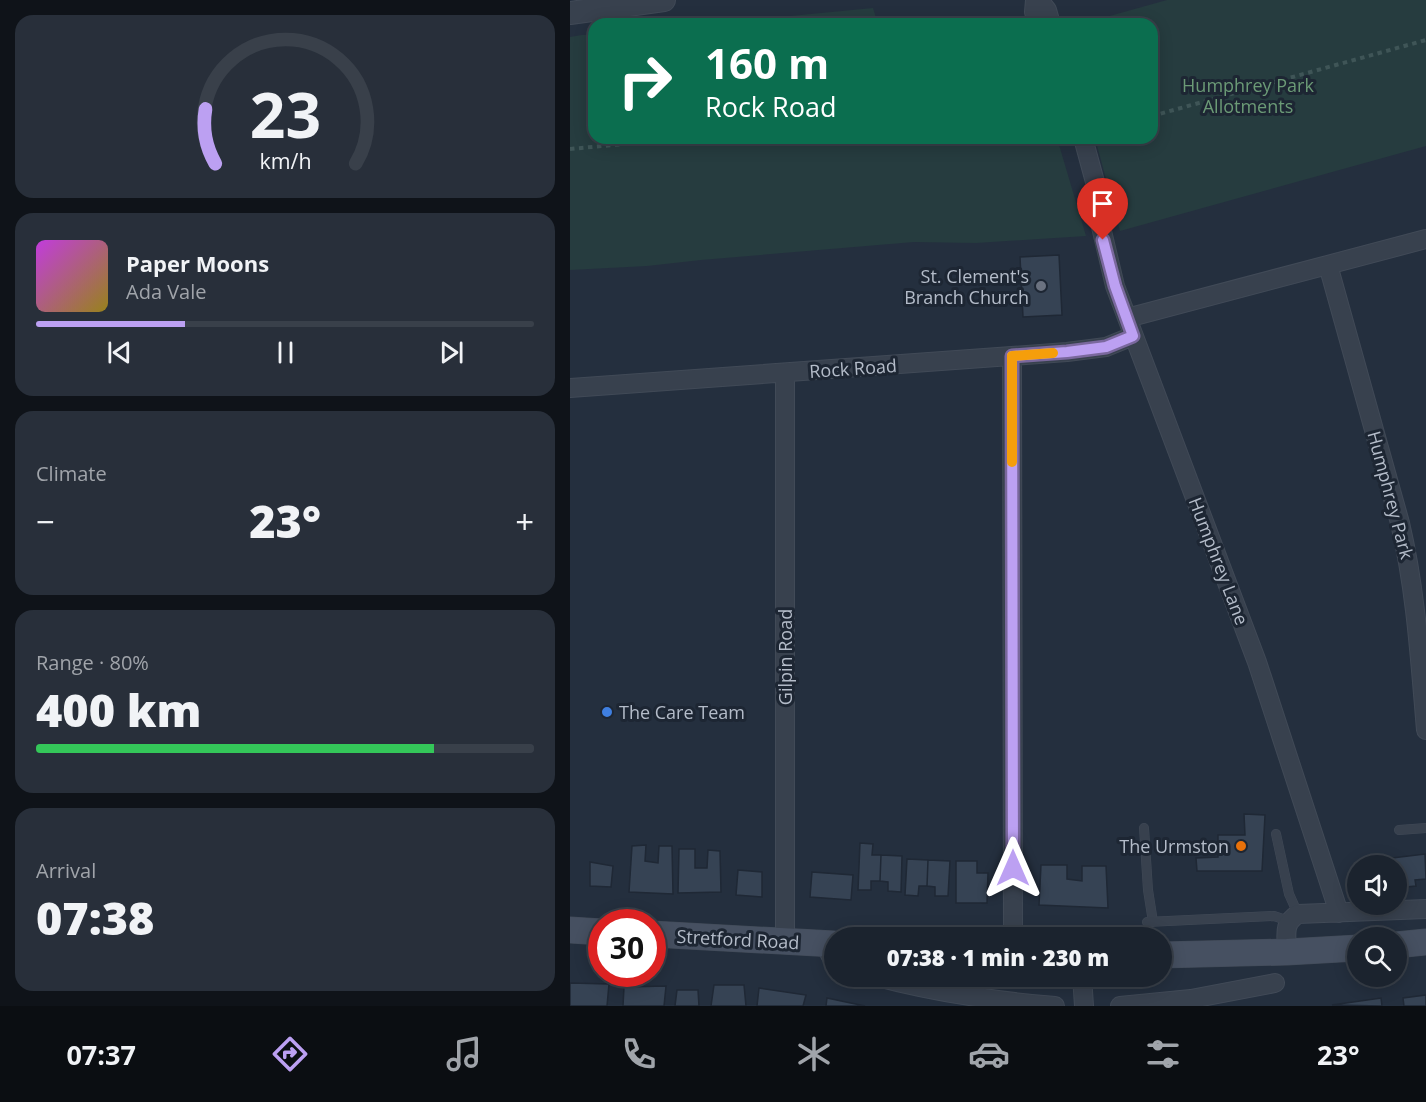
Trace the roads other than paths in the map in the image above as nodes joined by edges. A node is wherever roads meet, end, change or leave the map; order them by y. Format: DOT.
graph roads {
  1 [pos="664,0"];
  2 [pos="1037,0"];
  3 [pos="570,13"];
  4 [pos="1036,18"];
  5 [pos="1049,18"];
  6 [pos="1073,144"];
  7 [pos="1085,144"];
  8 [pos="1096,210"];
  9 [pos="1426,239"];
  10 [pos="1328,265"];
  11 [pos="1127,318"];
  12 [pos="1133,336"];
  13 [pos="1012,356"];
  14 [pos="785,374"];
  15 [pos="570,388"];
  16 [pos="1426,730"];
  17 [pos="1144,828"];
  18 [pos="1426,828"];
  19 [pos="1399,830"];
  20 [pos="1276,834"];
  21 [pos="1426,909"];
  22 [pos="1340,913"];
  23 [pos="1294,918"];
  24 [pos="1013,927"];
  25 [pos="570,930"];
  26 [pos="588,931"];
  27 [pos="666,935"];
  28 [pos="785,941"];
  29 [pos="1426,942"];
  30 [pos="1407,944"];
  31 [pos="824,949"];
  32 [pos="1347,951"];
  33 [pos="1287,952"];
  34 [pos="1172,955"];
  35 [pos="1275,983"];
  36 [pos="918,987"];
  37 [pos="1083,987"];
  38 [pos="1055,1006"];
  39 [pos="1084,1006"];
  40 [pos="1120,1006"];
  1 -- 3 [label="street"];
  2 -- 4 [label="street"];
  2 -- 5 [label="street"];
  6 -- 8 [label="street, Humphrey Lane"];
  7 -- 8 [label="street, Humphrey Lane"];
  8 -- 11 [label="street, Humphrey Lane"];
  9 -- 10 [label="street"];
  10 -- 11 [label="street"];
  10 -- 16 [label="street, Humphrey Park"];
  11 -- 12 [label="street, Humphrey Lane"];
  12 -- 13 [label="street, Rock Road"];
  12 -- 22 [label="street, Humphrey Lane"];
  13 -- 14 [label="street, Rock Road"];
  13 -- 24 [label="street"];
  14 -- 15 [label="street, Rock Road"];
  14 -- 28 [label="street, Gilpin Road"];
  17 -- 23 [label="lane"];
  18 -- 19 [label="lane"];
  20 -- 23 [label="lane"];
  21 -- 22 [label="street"];
  22 -- 23 [label="street"];
  23 -- 33 [label="street"];
  25 -- 26 [label="main road"];
  27 -- 28 [label="main road, Stretford Road"];
  28 -- 31 [label="main road, Stretford Road"];
  29 -- 30 [label="main road"];
  32 -- 33 [label="main road"];
  33 -- 34 [label="main road"];
  35 -- 40 [label="street"];
  36 -- 38 [label="street"];
  37 -- 39 [label="street"];
}
